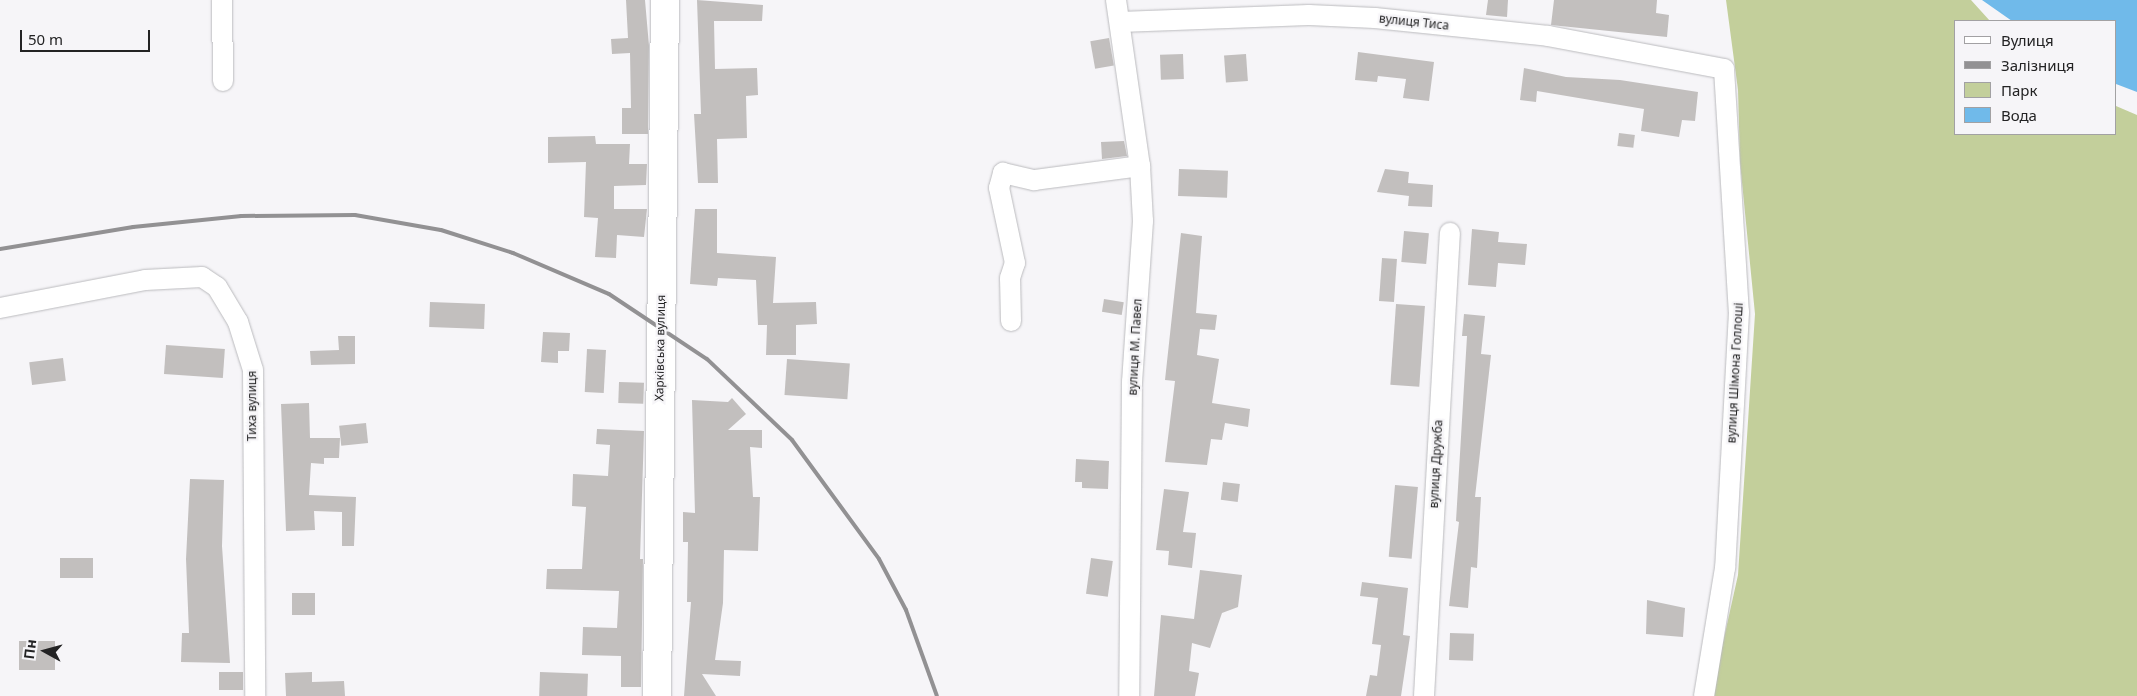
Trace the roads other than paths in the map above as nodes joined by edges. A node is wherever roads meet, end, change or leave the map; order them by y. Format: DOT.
graph roads {
  1 [pos="222,0"];
  2 [pos="665,0"];
  3 [pos="1116,0"];
  4 [pos="1120,22"];
  5 [pos="1704,63"];
  6 [pos="223,81"];
  7 [pos="1140,166"];
  8 [pos="1450,233"];
  9 [pos="0,308"];
  10 [pos="1011,321"];
  11 [pos="255,696"];
  12 [pos="657,696"];
  13 [pos="1129,696"];
  14 [pos="1424,696"];
  15 [pos="1704,696"];
  1 -- 6 [label="street"];
  2 -- 12 [label="street, Харківська вулиця"];
  3 -- 4 [label="street, вулиця М. Павел"];
  4 -- 5 [label="street, вулиця Тиса"];
  4 -- 7 [label="street, вулиця М. Павел"];
  5 -- 15 [label="street, вулиця Шімона Голлоші"];
  7 -- 10 [label="street"];
  7 -- 13 [label="street, вулиця М. Павел"];
  8 -- 14 [label="street, вулиця Дружба"];
  9 -- 11 [label="street, Тиха вулиця"];
}
